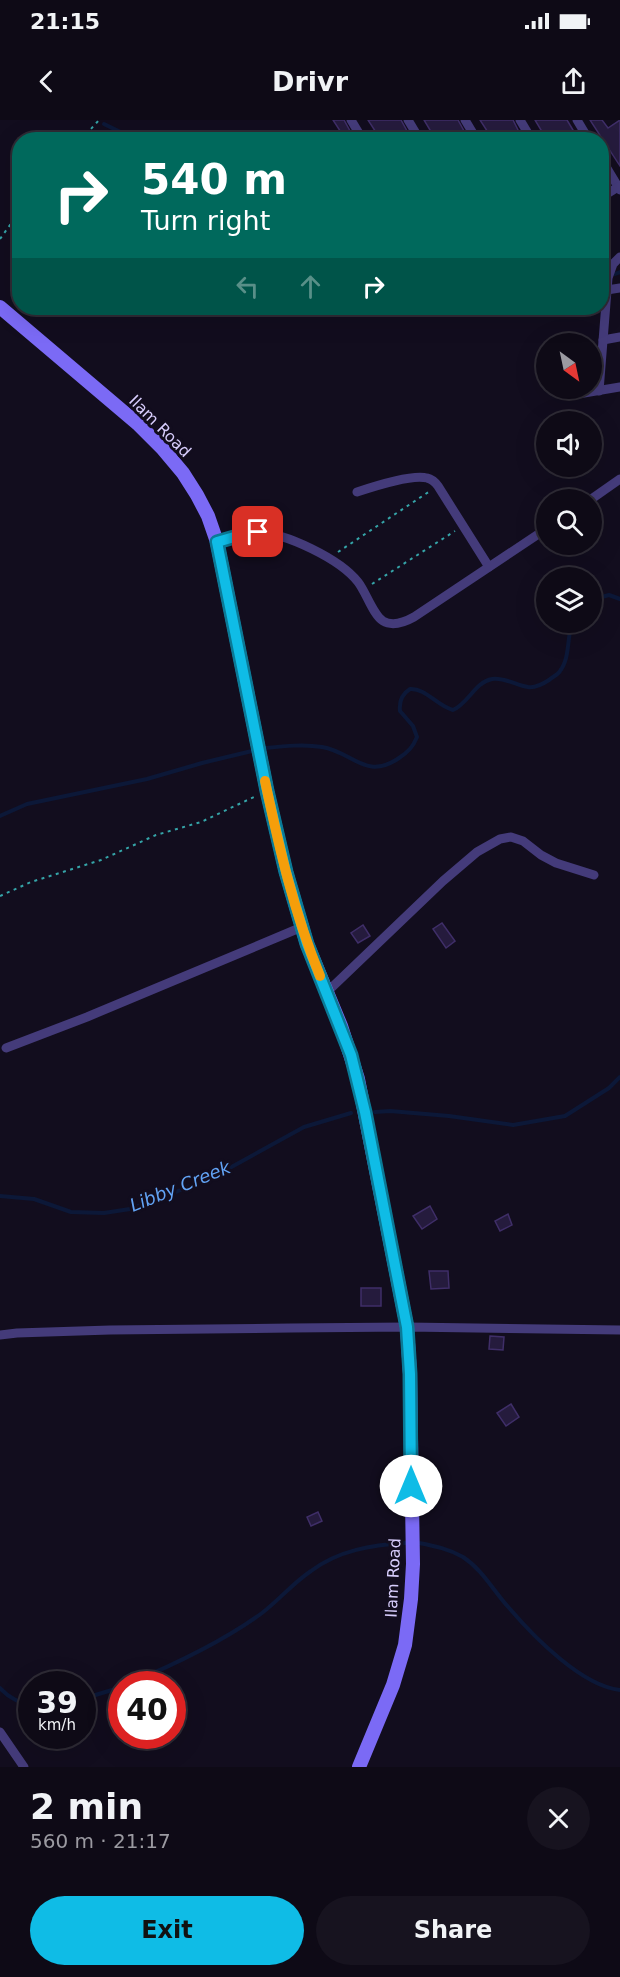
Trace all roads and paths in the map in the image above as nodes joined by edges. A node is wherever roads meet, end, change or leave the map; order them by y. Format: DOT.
graph roads {
  1 [pos="99,120"];
  2 [pos="88,132"];
  3 [pos="609,172"];
  4 [pos="619,189"];
  5 [pos="12,222"];
  6 [pos="0,239"];
  7 [pos="620,257"];
  8 [pos="609,275"];
  9 [pos="0,308"];
  10 [pos="604,315"];
  11 [pos="620,337"];
  12 [pos="603,340"];
  13 [pos="602,353"];
  14 [pos="620,387"];
  15 [pos="602,390"];
  16 [pos="620,479"];
  17 [pos="438,486"];
  18 [pos="357,492"];
  19 [pos="602,492"];
  20 [pos="463,526"];
  21 [pos="536,536"];
  22 [pos="217,542"];
  23 [pos="332,561"];
  24 [pos="489,567"];
  25 [pos="363,589"];
  26 [pos="267,791"];
  27 [pos="594,875"];
  28 [pos="0,896"];
  29 [pos="302,927"];
  30 [pos="327,992"];
  31 [pos="6,1047"];
  32 [pos="407,1327"];
  33 [pos="620,1330"];
  34 [pos="0,1335"];
  35 [pos="0,1732"];
  36 [pos="24,1767"];
  37 [pos="359,1767"];
  1 -- 2 [label="path"];
  3 -- 4 [label="street"];
  5 -- 6 [label="path"];
  7 -- 8 [label="street"];
  9 -- 22 [label="street, Ilam Road"];
  10 -- 12 [label="street"];
  11 -- 12 [label="street"];
  12 -- 13 [label="street"];
  14 -- 15 [label="street"];
  16 -- 19 [label="street"];
  17 -- 18 [label="street"];
  17 -- 20 [label="street"];
  17 -- 23 [label="path"];
  20 -- 24 [label="street"];
  20 -- 25 [label="path"];
  21 -- 24 [label="street"];
  22 -- 23 [label="street"];
  22 -- 26 [label="street, Ilam Road"];
  23 -- 25 [label="street"];
  24 -- 25 [label="street"];
  26 -- 28 [label="path"];
  26 -- 29 [label="street, Ilam Road"];
  27 -- 30 [label="street"];
  29 -- 30 [label="street, Ilam Road"];
  29 -- 31 [label="street"];
  30 -- 32 [label="street, Ilam Road"];
  32 -- 33 [label="street"];
  32 -- 34 [label="street"];
  32 -- 37 [label="street, Ilam Road"];
  35 -- 36 [label="street"];
}
